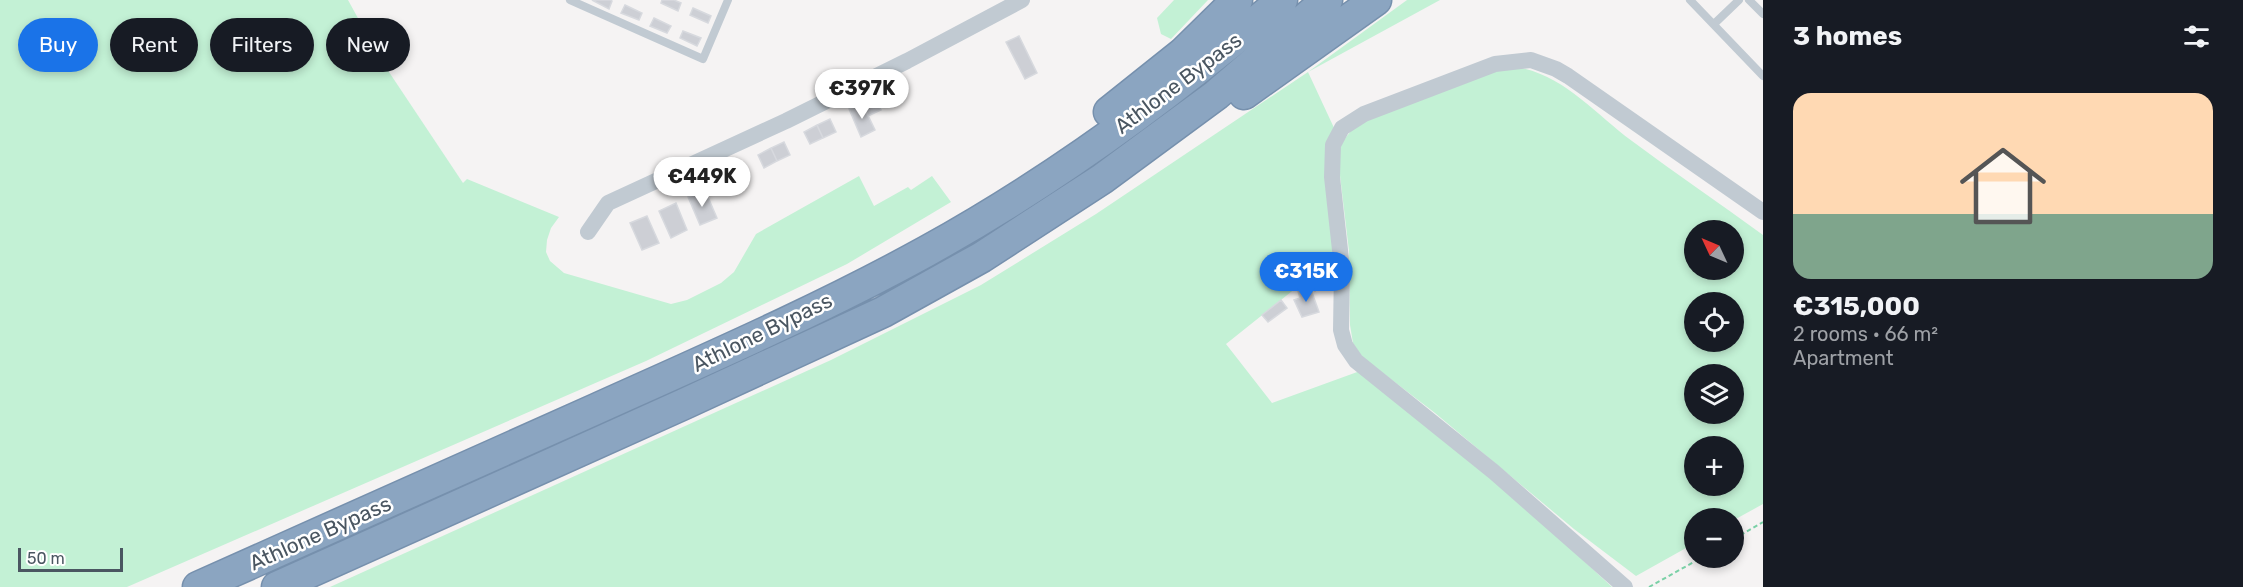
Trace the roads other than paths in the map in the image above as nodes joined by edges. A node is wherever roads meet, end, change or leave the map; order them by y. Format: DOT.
graph roads {
  1 [pos="570,0"];
  2 [pos="728,0"];
  3 [pos="1022,0"];
  4 [pos="1237,0"];
  5 [pos="1282,0"];
  6 [pos="1327,0"];
  7 [pos="1376,0"];
  8 [pos="1690,0"];
  9 [pos="1739,0"];
  10 [pos="1749,0"];
  11 [pos="1763,14"];
  12 [pos="1714,24"];
  13 [pos="1763,76"];
  14 [pos="1763,212"];
  15 [pos="588,232"];
  16 [pos="982,257"];
  17 [pos="764,334"];
  18 [pos="198,587"];
  19 [pos="277,587"];
  20 [pos="1625,587"];
  1 -- 2 [label="lane"];
  3 -- 15 [label="street"];
  4 -- 17 [label="highway"];
  5 -- 17 [label="highway, Athlone Bypass"];
  6 -- 16 [label="highway, Athlone Bypass"];
  7 -- 16 [label="highway"];
  8 -- 12 [label="lane"];
  9 -- 12 [label="lane"];
  10 -- 11 [label="lane"];
  12 -- 13 [label="lane"];
  14 -- 20 [label="street"];
  16 -- 19 [label="highway, Athlone Bypass"];
  17 -- 18 [label="highway, Athlone Bypass"];
}
